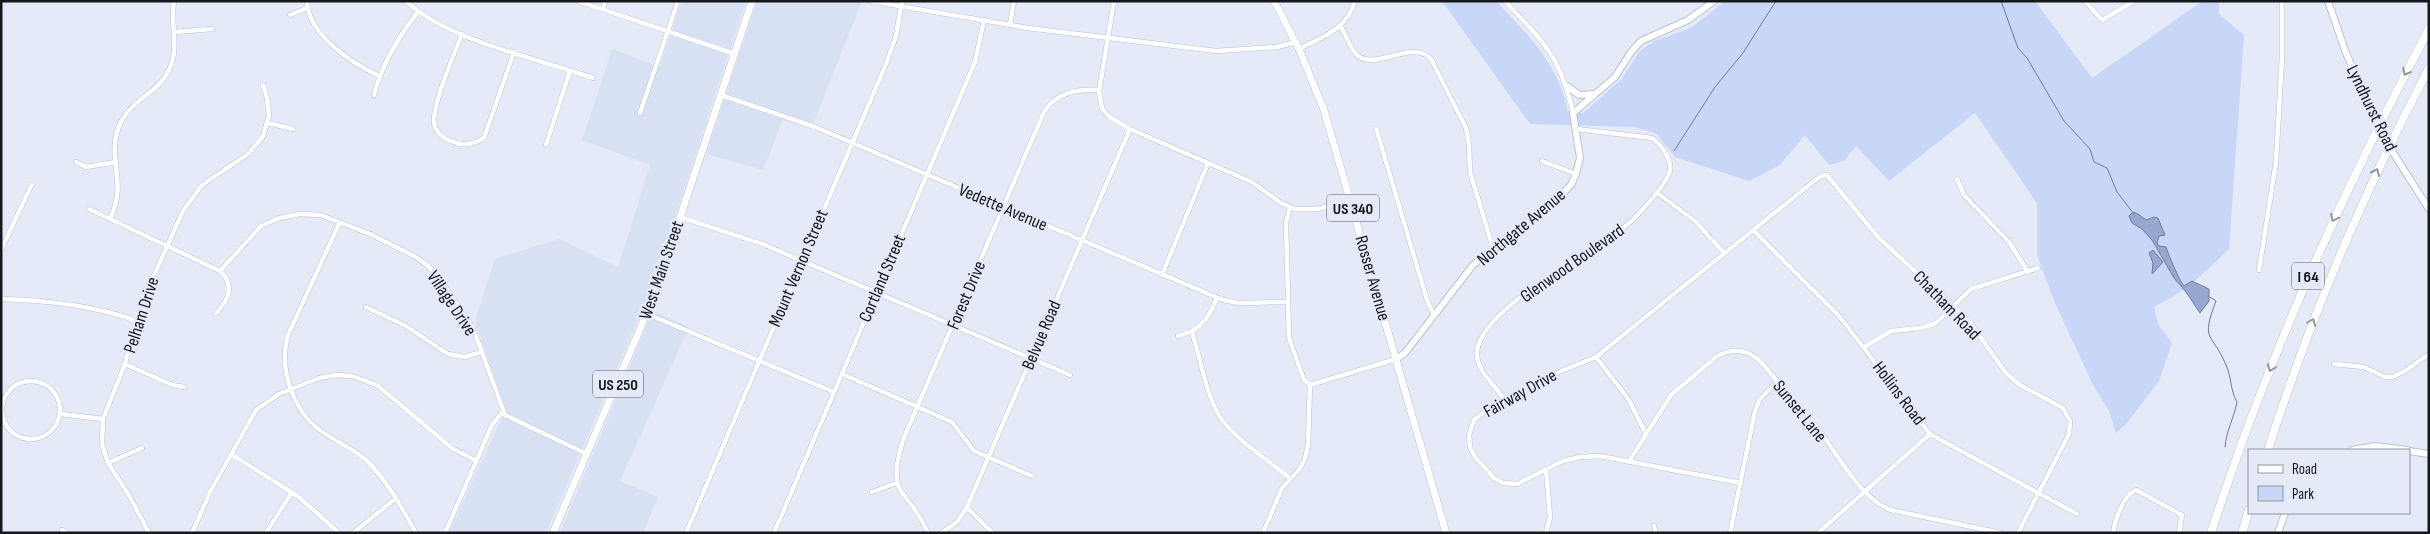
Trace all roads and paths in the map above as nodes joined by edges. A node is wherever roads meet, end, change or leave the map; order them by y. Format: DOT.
graph roads {
  1 [pos="174,1"];
  2 [pos="307,1"];
  3 [pos="406,1"];
  4 [pos="578,1"];
  5 [pos="605,1"];
  6 [pos="678,1"];
  7 [pos="752,1"];
  8 [pos="870,1"];
  9 [pos="1014,1"];
  10 [pos="1114,1"];
  11 [pos="1274,1"];
  12 [pos="1355,1"];
  13 [pos="1505,1"];
  14 [pos="1714,1"];
  15 [pos="2085,1"];
  16 [pos="2134,1"];
  17 [pos="2282,1"];
  18 [pos="2328,1"];
  19 [pos="902,3"];
  20 [pos="307,8"];
  21 [pos="602,9"];
  22 [pos="418,12"];
  23 [pos="290,15"];
  24 [pos="984,20"];
  25 [pos="1010,25"];
  26 [pos="1341,27"];
  27 [pos="2429,29"];
  28 [pos="212,30"];
  29 [pos="669,31"];
  30 [pos="174,32"];
  31 [pos="462,34"];
  32 [pos="1109,38"];
  33 [pos="1297,45"];
  34 [pos="514,52"];
  35 [pos="735,54"];
  36 [pos="2429,68"];
  37 [pos="570,71"];
  38 [pos="379,76"];
  39 [pos="593,78"];
  40 [pos="263,85"];
  41 [pos="1567,86"];
  42 [pos="1099,90"];
  43 [pos="1595,94"];
  44 [pos="374,95"];
  45 [pos="721,96"];
  46 [pos="640,113"];
  47 [pos="1573,113"];
  48 [pos="268,123"];
  49 [pos="1376,128"];
  50 [pos="1130,129"];
  51 [pos="1576,129"];
  52 [pos="294,130"];
  53 [pos="852,143"];
  54 [pos="546,145"];
  55 [pos="1542,161"];
  56 [pos="76,162"];
  57 [pos="116,162"];
  58 [pos="1208,162"];
  59 [pos="1576,174"];
  60 [pos="926,175"];
  61 [pos="1826,175"];
  62 [pos="1957,179"];
  63 [pos="32,184"];
  64 [pos="1656,192"];
  65 [pos="1350,200"];
  66 [pos="1003,207"];
  67 [pos="1290,207"];
  68 [pos="89,209"];
  69 [pos="2429,209"];
  70 [pos="680,217"];
  71 [pos="110,219"];
  72 [pos="339,224"];
  73 [pos="1753,230"];
  74 [pos="1082,241"];
  75 [pos="167,246"];
  76 [pos="1494,248"];
  77 [pos="1,250"];
  78 [pos="1724,253"];
  79 [pos="802,261"];
  80 [pos="2038,268"];
  81 [pos="220,270"];
  82 [pos="2259,270"];
  83 [pos="2028,272"];
  84 [pos="1162,275"];
  85 [pos="876,293"];
  86 [pos="1217,298"];
  87 [pos="1,299"];
  88 [pos="1288,302"];
  89 [pos="1953,306"];
  90 [pos="366,307"];
  91 [pos="216,313"];
  92 [pos="647,314"];
  93 [pos="1434,316"];
  94 [pos="138,321"];
  95 [pos="953,325"];
  96 [pos="1192,332"];
  97 [pos="1178,336"];
  98 [pos="1864,347"];
  99 [pos="482,352"];
  100 [pos="2429,354"];
  101 [pos="1596,357"];
  102 [pos="1032,358"];
  103 [pos="1396,359"];
  104 [pos="760,360"];
  105 [pos="125,364"];
  106 [pos="2334,364"];
  107 [pos="842,374"];
  108 [pos="1070,375"];
  109 [pos="1778,382"];
  110 [pos="1310,386"];
  111 [pos="184,387"];
  112 [pos="292,388"];
  113 [pos="834,392"];
  114 [pos="1506,402"];
  115 [pos="918,406"];
  116 [pos="503,412"];
  117 [pos="61,414"];
  118 [pos="103,419"];
  119 [pos="1646,434"];
  120 [pos="1930,434"];
  121 [pos="142,448"];
  122 [pos="2268,449"];
  123 [pos="2358,449"];
  124 [pos="2400,449"];
  125 [pos="2410,450"];
  126 [pos="232,454"];
  127 [pos="587,454"];
  128 [pos="2429,454"];
  129 [pos="989,458"];
  130 [pos="1630,460"];
  131 [pos="476,462"];
  132 [pos="108,463"];
  133 [pos="1546,469"];
  134 [pos="1032,476"];
  135 [pos="1290,478"];
  136 [pos="896,483"];
  137 [pos="1740,483"];
  138 [pos="1866,491"];
  139 [pos="292,492"];
  140 [pos="872,492"];
  141 [pos="2038,494"];
  142 [pos="395,499"];
  143 [pos="967,508"];
  144 [pos="2248,513"];
  145 [pos="2077,514"];
  146 [pos="2285,514"];
  147 [pos="1654,526"];
  148 [pos="148,533"];
  149 [pos="192,533"];
  150 [pos="266,533"];
  151 [pos="339,533"];
  152 [pos="353,533"];
  153 [pos="416,533"];
  154 [pos="445,533"];
  155 [pos="553,533"];
  156 [pos="686,533"];
  157 [pos="774,533"];
  158 [pos="928,533"];
  159 [pos="941,533"];
  160 [pos="993,533"];
  161 [pos="1263,533"];
  162 [pos="1446,533"];
  163 [pos="1546,533"];
  164 [pos="1656,533"];
  165 [pos="1730,533"];
  166 [pos="1818,533"];
  167 [pos="2001,533"];
  168 [pos="2018,533"];
  169 [pos="2113,533"];
  170 [pos="2179,533"];
  171 [pos="2211,533"];
  172 [pos="2242,533"];
  173 [pos="2278,533"];
  1 -- 30 [label="street"];
  2 -- 20 [label="street"];
  3 -- 22 [label="street"];
  4 -- 21 [label="street"];
  5 -- 21 [label="street"];
  6 -- 29 [label="street"];
  7 -- 35 [label="main road, West Main Street / US 250"];
  8 -- 19 [label="street"];
  9 -- 25 [label="street"];
  10 -- 32 [label="street"];
  11 -- 33 [label="main road, Rosser Avenue / US 340"];
  12 -- 26 [label="street"];
  13 -- 41 [label="street, Northgate Avenue"];
  14 -- 43 [label="street"];
  15 -- 16 [label="street"];
  17 -- 82 [label="street"];
  18 -- 69 [label="street, Lyndhurst Road, bridge"];
  19 -- 24 [label="street"];
  19 -- 53 [label="street, Mount Vernon Street"];
  20 -- 23 [label="street"];
  20 -- 38 [label="street"];
  21 -- 29 [label="street"];
  22 -- 31 [label="street"];
  22 -- 38 [label="street"];
  24 -- 25 [label="street"];
  24 -- 60 [label="street, Cortland Street"];
  25 -- 32 [label="street"];
  26 -- 33 [label="street"];
  26 -- 76 [label="street"];
  27 -- 171 [label="highway, I 64, one-way"];
  28 -- 30 [label="street"];
  29 -- 35 [label="street"];
  29 -- 46 [label="street"];
  30 -- 57 [label="street"];
  31 -- 34 [label="street"];
  31 -- 34 [label="street"];
  32 -- 33 [label="street"];
  32 -- 42 [label="street"];
  33 -- 65 [label="main road, Rosser Avenue / US 340"];
  34 -- 37 [label="street"];
  35 -- 45 [label="main road, West Main Street / US 250"];
  122 -- 36 [label="highway, I 64, one-way"];
  37 -- 39 [label="street"];
  37 -- 54 [label="street"];
  38 -- 44 [label="street"];
  40 -- 48 [label="street"];
  41 -- 43 [label="street"];
  41 -- 47 [label="street, Northgate Avenue"];
  42 -- 50 [label="street"];
  42 -- 66 [label="street, Forest Drive"];
  43 -- 47 [label="street"];
  45 -- 53 [label="street, Vedette Avenue"];
  45 -- 70 [label="main road, West Main Street / US 250"];
  47 -- 51 [label="street, Northgate Avenue"];
  48 -- 52 [label="street"];
  48 -- 75 [label="street, Pelham Drive"];
  49 -- 93 [label="street"];
  50 -- 58 [label="street"];
  50 -- 74 [label="street, Belvue Road"];
  51 -- 59 [label="street, Northgate Avenue"];
  51 -- 64 [label="street, Glenwood Boulevard"];
  53 -- 60 [label="street, Vedette Avenue"];
  53 -- 79 [label="street, Mount Vernon Street"];
  55 -- 59 [label="street"];
  56 -- 57 [label="street"];
  57 -- 71 [label="street"];
  58 -- 67 [label="street"];
  58 -- 84 [label="street"];
  59 -- 76 [label="street, Northgate Avenue"];
  60 -- 66 [label="street, Vedette Avenue"];
  60 -- 85 [label="street, Cortland Street"];
  61 -- 73 [label="street, Fairway Drive"];
  61 -- 89 [label="street, Chatham Road"];
  62 -- 83 [label="street"];
  63 -- 77 [label="street"];
  64 -- 78 [label="street"];
  64 -- 114 [label="street, Glenwood Boulevard"];
  65 -- 67 [label="street"];
  65 -- 103 [label="main road, Rosser Avenue / US 340"];
  66 -- 74 [label="street, Vedette Avenue"];
  66 -- 95 [label="street, Forest Drive"];
  67 -- 88 [label="street"];
  68 -- 71 [label="street"];
  70 -- 79 [label="street"];
  70 -- 92 [label="main road, West Main Street / US 250"];
  71 -- 75 [label="street"];
  72 -- 81 [label="street, Village Drive"];
  72 -- 99 [label="street, Village Drive"];
  72 -- 112 [label="street"];
  73 -- 78 [label="street, Fairway Drive"];
  73 -- 98 [label="street, Hollins Road"];
  74 -- 84 [label="street, Vedette Avenue"];
  74 -- 102 [label="street, Belvue Road"];
  75 -- 81 [label="street"];
  75 -- 94 [label="street, Pelham Drive"];
  76 -- 93 [label="street, Northgate Avenue"];
  78 -- 101 [label="street, Fairway Drive"];
  79 -- 85 [label="street"];
  79 -- 104 [label="street, Mount Vernon Street"];
  80 -- 83 [label="street"];
  81 -- 91 [label="street"];
  83 -- 89 [label="street"];
  84 -- 86 [label="street, Vedette Avenue"];
  85 -- 95 [label="street"];
  85 -- 107 [label="street, Cortland Street"];
  86 -- 88 [label="street, Vedette Avenue"];
  86 -- 96 [label="street"];
  87 -- 94 [label="street"];
  88 -- 110 [label="street"];
  89 -- 98 [label="street"];
  89 -- 141 [label="street, Chatham Road"];
  90 -- 99 [label="street"];
  92 -- 104 [label="street"];
  92 -- 127 [label="main road, West Main Street / US 250"];
  93 -- 103 [label="street, Northgate Avenue"];
  94 -- 105 [label="street, Pelham Drive"];
  95 -- 102 [label="street"];
  95 -- 115 [label="street, Forest Drive"];
  96 -- 97 [label="street"];
  96 -- 135 [label="street"];
  98 -- 120 [label="street, Hollins Road"];
  99 -- 116 [label="street, Village Drive"];
  100 -- 106 [label="street"];
  101 -- 114 [label="street, Fairway Drive"];
  101 -- 119 [label="street"];
  102 -- 108 [label="street"];
  102 -- 129 [label="street, Belvue Road"];
  103 -- 110 [label="street, Northgate Avenue"];
  103 -- 162 [label="main road, Rosser Avenue / US 340"];
  104 -- 113 [label="street"];
  104 -- 156 [label="street, Mount Vernon Street"];
  105 -- 111 [label="street"];
  105 -- 118 [label="street, Pelham Drive"];
  107 -- 113 [label="street, Cortland Street"];
  107 -- 115 [label="street"];
  109 -- 119 [label="street, Sunset Lane"];
  109 -- 137 [label="street"];
  109 -- 138 [label="street, Sunset Lane"];
  110 -- 135 [label="street"];
  112 -- 126 [label="street"];
  112 -- 131 [label="street"];
  112 -- 142 [label="street"];
  113 -- 157 [label="street, Cortland Street"];
  114 -- 133 [label="street, Fairway Drive"];
  115 -- 129 [label="street"];
  115 -- 136 [label="street, Forest Drive"];
  116 -- 127 [label="street"];
  116 -- 131 [label="street"];
  117 -- 117 [label="street"];
  117 -- 118 [label="street"];
  118 -- 132 [label="street, Pelham Drive"];
  119 -- 130 [label="street, Sunset Lane"];
  120 -- 138 [label="street"];
  120 -- 141 [label="street, Hollins Road"];
  121 -- 132 [label="street"];
  123 -- 124 [label="street"];
  125 -- 128 [label="street"];
  126 -- 139 [label="street"];
  126 -- 149 [label="street"];
  127 -- 155 [label="main road, West Main Street / US 250"];
  129 -- 134 [label="street"];
  129 -- 143 [label="street, Belvue Road"];
  130 -- 133 [label="street, Fairway Drive"];
  130 -- 137 [label="street, Fairway Drive"];
  131 -- 154 [label="street"];
  132 -- 148 [label="street, Pelham Drive"];
  133 -- 163 [label="street"];
  135 -- 161 [label="street"];
  136 -- 140 [label="street"];
  136 -- 158 [label="street"];
  137 -- 165 [label="street"];
  138 -- 166 [label="street"];
  138 -- 167 [label="street, Sunset Lane"];
  139 -- 150 [label="street"];
  139 -- 151 [label="street"];
  141 -- 145 [label="street, Hollins Road"];
  141 -- 168 [label="street, Chatham Road"];
  142 -- 152 [label="street"];
  142 -- 153 [label="street"];
  143 -- 159 [label="street, Belvue Road"];
  143 -- 160 [label="street"];
  144 -- 172 [label="highway"];
  146 -- 173 [label="street"];
  147 -- 164 [label="street"];
  169 -- 170 [label="street"];
}
